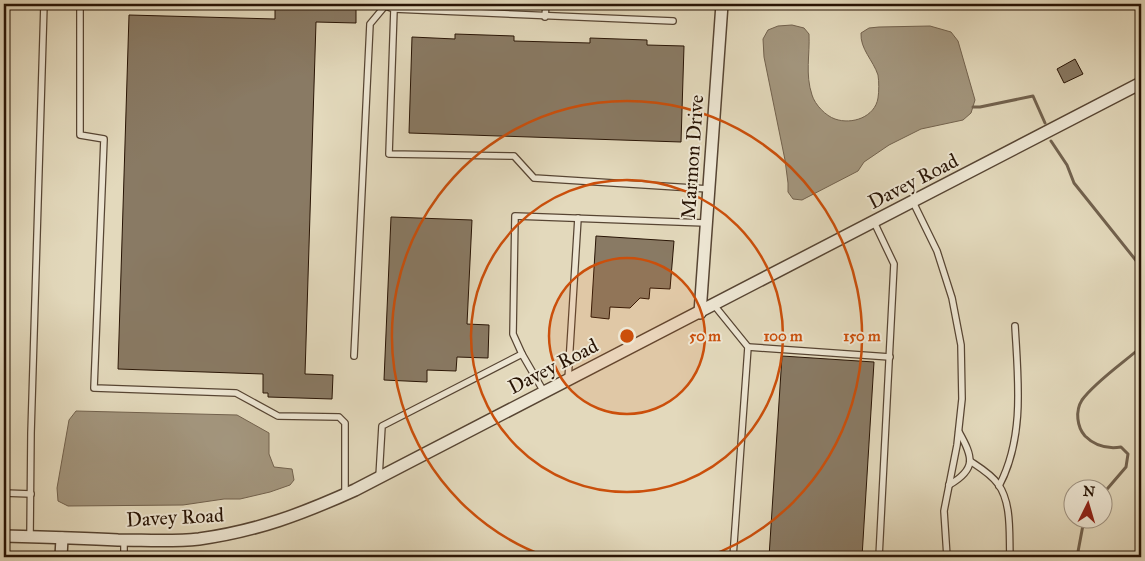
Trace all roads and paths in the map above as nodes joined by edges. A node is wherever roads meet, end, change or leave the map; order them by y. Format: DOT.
graph roads {
  1 [pos="44,4"];
  2 [pos="80,4"];
  3 [pos="546,4"];
  4 [pos="722,4"];
  5 [pos="385,5"];
  6 [pos="394,9"];
  7 [pos="545,17"];
  8 [pos="673,21"];
  9 [pos="1141,83"];
  10 [pos="709,189"];
  11 [pos="913,202"];
  12 [pos="578,218"];
  13 [pos="874,222"];
  14 [pos="706,223"];
  15 [pos="714,305"];
  16 [pos="700,312"];
  17 [pos="1015,326"];
  18 [pos="748,348"];
  19 [pos="522,354"];
  20 [pos="354,356"];
  21 [pos="890,358"];
  22 [pos="568,380"];
  23 [pos="544,392"];
  24 [pos="958,432"];
  25 [pos="970,461"];
  26 [pos="380,478"];
  27 [pos="949,485"];
  28 [pos="999,486"];
  29 [pos="4,493"];
  30 [pos="31,494"];
  31 [pos="345,495"];
  32 [pos="4,536"];
  33 [pos="30,537"];
  34 [pos="62,538"];
  35 [pos="124,540"];
  36 [pos="61,557"];
  37 [pos="124,557"];
  38 [pos="733,557"];
  39 [pos="879,557"];
  40 [pos="947,557"];
  41 [pos="1010,557"];
  1 -- 30 [label="lane"];
  2 -- 31 [label="lane"];
  3 -- 7 [label="lane"];
  4 -- 10 [label="street, Marmon Drive"];
  5 -- 6 [label="lane"];
  5 -- 20 [label="lane"];
  6 -- 7 [label="lane"];
  6 -- 10 [label="lane"];
  7 -- 8 [label="lane"];
  9 -- 11 [label="street, Davey Road"];
  10 -- 14 [label="street, Marmon Drive"];
  11 -- 13 [label="street, Davey Road"];
  11 -- 24 [label="lane"];
  12 -- 14 [label="lane"];
  12 -- 19 [label="lane"];
  12 -- 22 [label="lane"];
  13 -- 15 [label="street, Davey Road"];
  13 -- 21 [label="lane"];
  14 -- 16 [label="street, Marmon Drive"];
  15 -- 16 [label="street, Davey Road"];
  15 -- 18 [label="lane"];
  16 -- 22 [label="street, Davey Road"];
  17 -- 28 [label="lane"];
  18 -- 21 [label="lane"];
  18 -- 38 [label="lane"];
  19 -- 23 [label="lane"];
  19 -- 26 [label="lane"];
  21 -- 39 [label="lane"];
  22 -- 23 [label="street, Davey Road"];
  23 -- 26 [label="street, Davey Road"];
  24 -- 25 [label="lane"];
  24 -- 27 [label="lane"];
  25 -- 27 [label="lane"];
  25 -- 28 [label="lane"];
  26 -- 31 [label="street, Davey Road"];
  27 -- 40 [label="lane"];
  28 -- 41 [label="lane"];
  29 -- 30 [label="lane"];
  30 -- 33 [label="lane"];
  31 -- 35 [label="street, Davey Road"];
  32 -- 33 [label="street, Davey Road"];
  33 -- 34 [label="street, Davey Road"];
  34 -- 35 [label="street, Davey Road"];
  34 -- 36 [label="street"];
  35 -- 37 [label="lane"];
}
